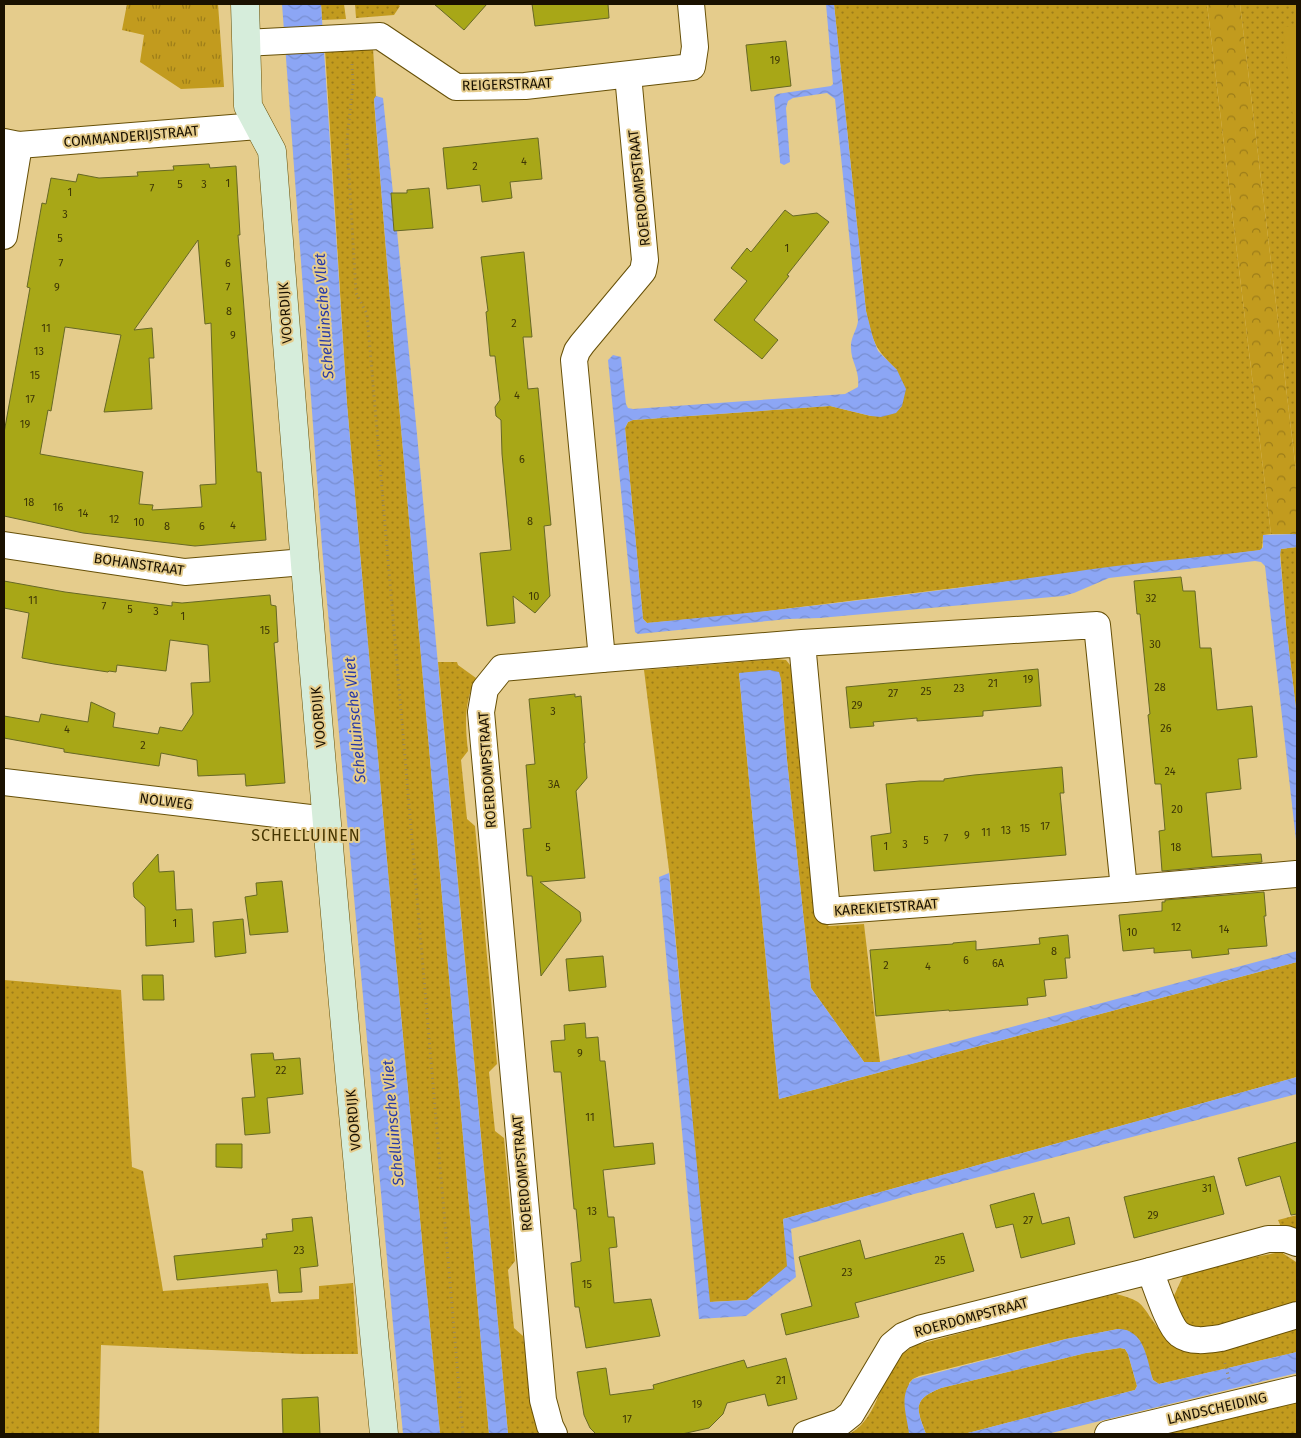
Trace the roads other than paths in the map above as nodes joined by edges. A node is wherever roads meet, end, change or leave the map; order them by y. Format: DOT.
graph roads {
  1 [pos="245,4"];
  2 [pos="691,4"];
  3 [pos="246,43"];
  4 [pos="628,74"];
  5 [pos="258,126"];
  6 [pos="11,144"];
  7 [pos="4,236"];
  8 [pos="4,545"];
  9 [pos="304,562"];
  10 [pos="802,642"];
  11 [pos="602,659"];
  12 [pos="4,782"];
  13 [pos="328,820"];
  14 [pos="1296,874"];
  15 [pos="1124,888"];
  16 [pos="1297,1243"];
  17 [pos="1150,1271"];
  18 [pos="1297,1316"];
  19 [pos="1297,1389"];
  20 [pos="384,1434"];
  21 [pos="554,1434"];
  22 [pos="806,1434"];
  23 [pos="1108,1434"];
  1 -- 3 [label="street, VOORDIJK"];
  2 -- 4 [label="street, REIGERSTRAAT"];
  3 -- 4 [label="street, REIGERSTRAAT"];
  3 -- 5 [label="street, VOORDIJK"];
  4 -- 11 [label="street, ROERDOMPSTRAAT"];
  5 -- 6 [label="street, COMMANDERIJSTRAAT"];
  5 -- 9 [label="street, VOORDIJK"];
  6 -- 7 [label="street"];
  8 -- 9 [label="street, BOHANSTRAAT"];
  9 -- 13 [label="street, VOORDIJK"];
  10 -- 11 [label="street"];
  10 -- 15 [label="street"];
  10 -- 15 [label="street, KAREKIETSTRAAT"];
  11 -- 21 [label="street, ROERDOMPSTRAAT"];
  12 -- 13 [label="street, NOLWEG"];
  13 -- 20 [label="street, VOORDIJK"];
  14 -- 15 [label="street, KAREKIETSTRAAT"];
  16 -- 17 [label="street, ROERDOMPSTRAAT"];
  17 -- 18 [label="street"];
  17 -- 22 [label="street, ROERDOMPSTRAAT"];
  19 -- 23 [label="street, LANDSCHEIDING"];
}
